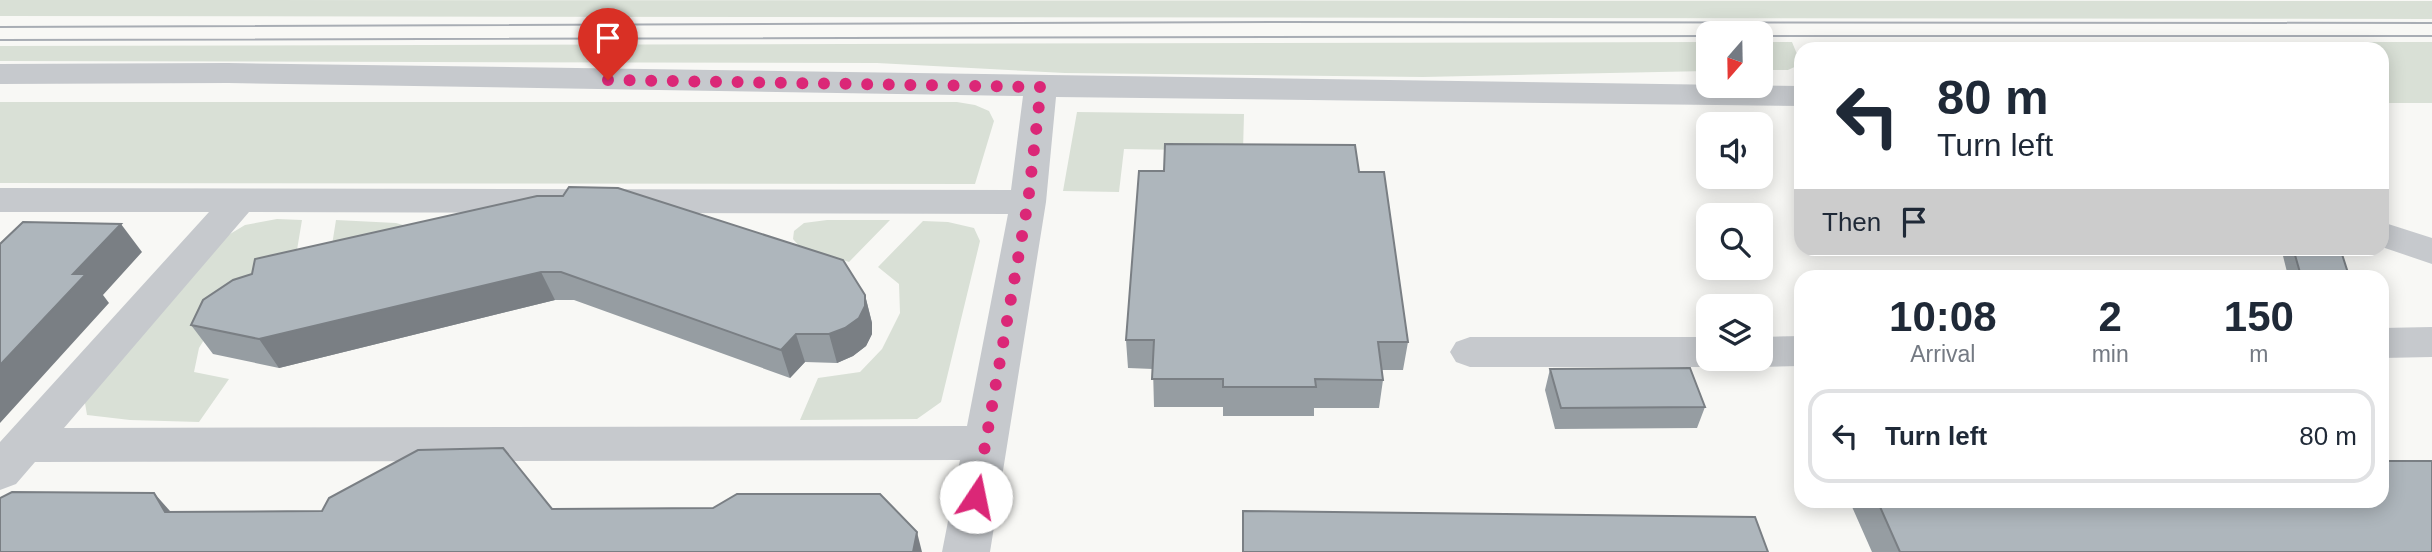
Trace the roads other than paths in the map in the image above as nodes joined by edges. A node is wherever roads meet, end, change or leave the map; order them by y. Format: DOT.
graph roads {
  1 [pos="0,74"];
  2 [pos="1041,87"];
  3 [pos="1794,96"];
  4 [pos="0,200"];
  5 [pos="46,200"];
  6 [pos="237,202"];
  7 [pos="1028,202"];
  8 [pos="9,236"];
  9 [pos="2389,236"];
  10 [pos="2432,251"];
  11 [pos="2432,342"];
  12 [pos="2389,343"];
  13 [pos="1794,351"];
  14 [pos="1470,352"];
  15 [pos="1696,352"];
  16 [pos="1773,352"];
  17 [pos="987,443"];
  18 [pos="12,459"];
  19 [pos="966,552"];
  1 -- 2 [label="street"];
  2 -- 3 [label="street"];
  2 -- 7 [label="street"];
  4 -- 5 [label="street"];
  5 -- 6 [label="street"];
  5 -- 8 [label="street"];
  6 -- 7 [label="street"];
  6 -- 18 [label="street"];
  7 -- 17 [label="street"];
  9 -- 10 [label="street"];
  11 -- 12 [label="street"];
  13 -- 16 [label="street"];
  14 -- 15 [label="street"];
  17 -- 18 [label="street"];
  17 -- 19 [label="street"];
}
